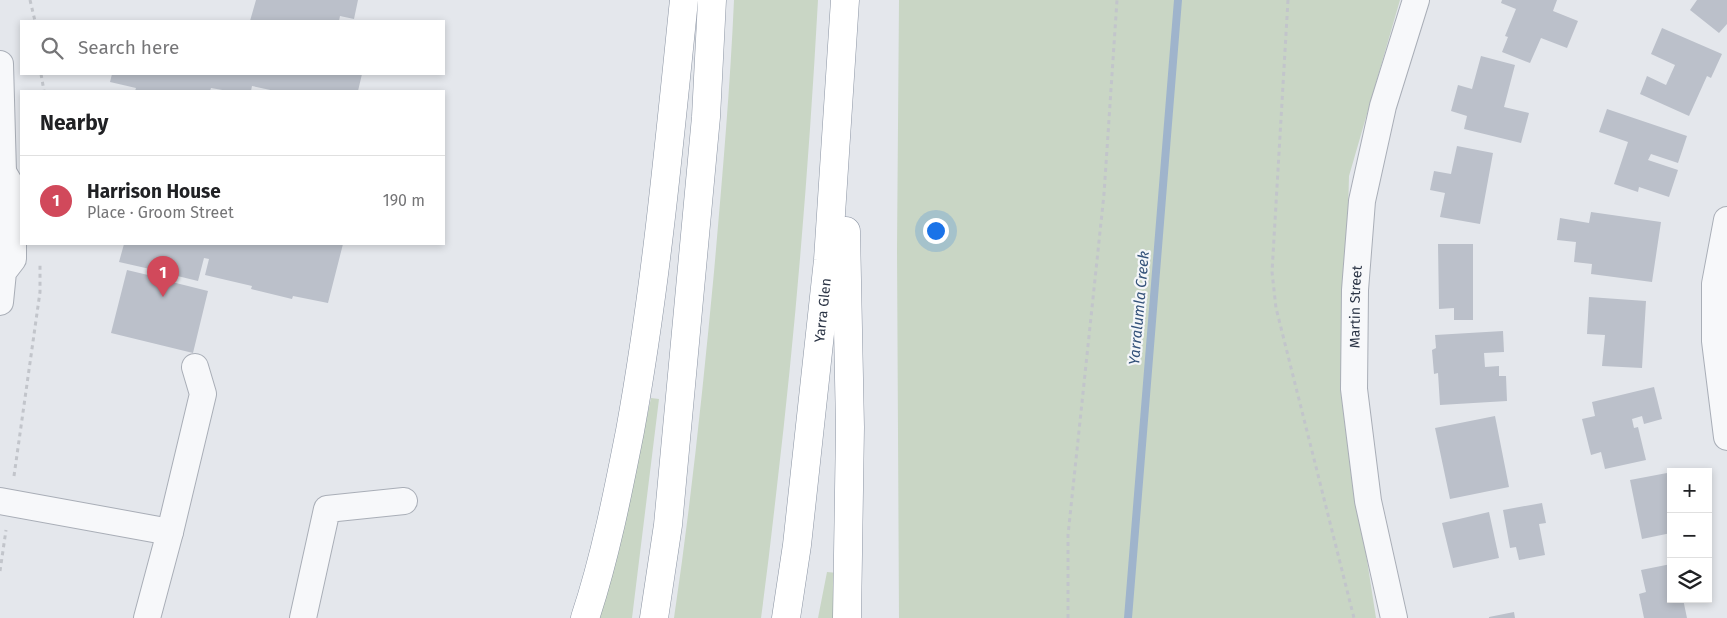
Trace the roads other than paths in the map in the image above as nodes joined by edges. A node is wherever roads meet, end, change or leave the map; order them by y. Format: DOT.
graph roads {
  1 [pos="684,0"];
  2 [pos="712,0"];
  3 [pos="845,0"];
  4 [pos="1416,0"];
  5 [pos="844,27"];
  6 [pos="0,64"];
  7 [pos="1,174"];
  8 [pos="1727,220"];
  9 [pos="1,270"];
  10 [pos="0,302"];
  11 [pos="195,366"];
  12 [pos="1727,436"];
  13 [pos="404,501"];
  14 [pos="5,502"];
  15 [pos="170,532"];
  16 [pos="147,618"];
  17 [pos="303,618"];
  18 [pos="585,618"];
  19 [pos="654,618"];
  20 [pos="786,618"];
  21 [pos="847,618"];
  22 [pos="1394,618"];
  1 -- 18 [label="highway"];
  2 -- 19 [label="highway"];
  3 -- 5 [label="highway, Yarra Glen"];
  4 -- 22 [label="street, Martin Street"];
  5 -- 20 [label="highway, Yarra Glen"];
  5 -- 21 [label="highway"];
  6 -- 7 [label="street"];
  7 -- 9 [label="street"];
  8 -- 12 [label="street"];
  9 -- 10 [label="street"];
  11 -- 15 [label="street"];
  13 -- 17 [label="street"];
  14 -- 15 [label="street"];
  15 -- 16 [label="street"];
}
